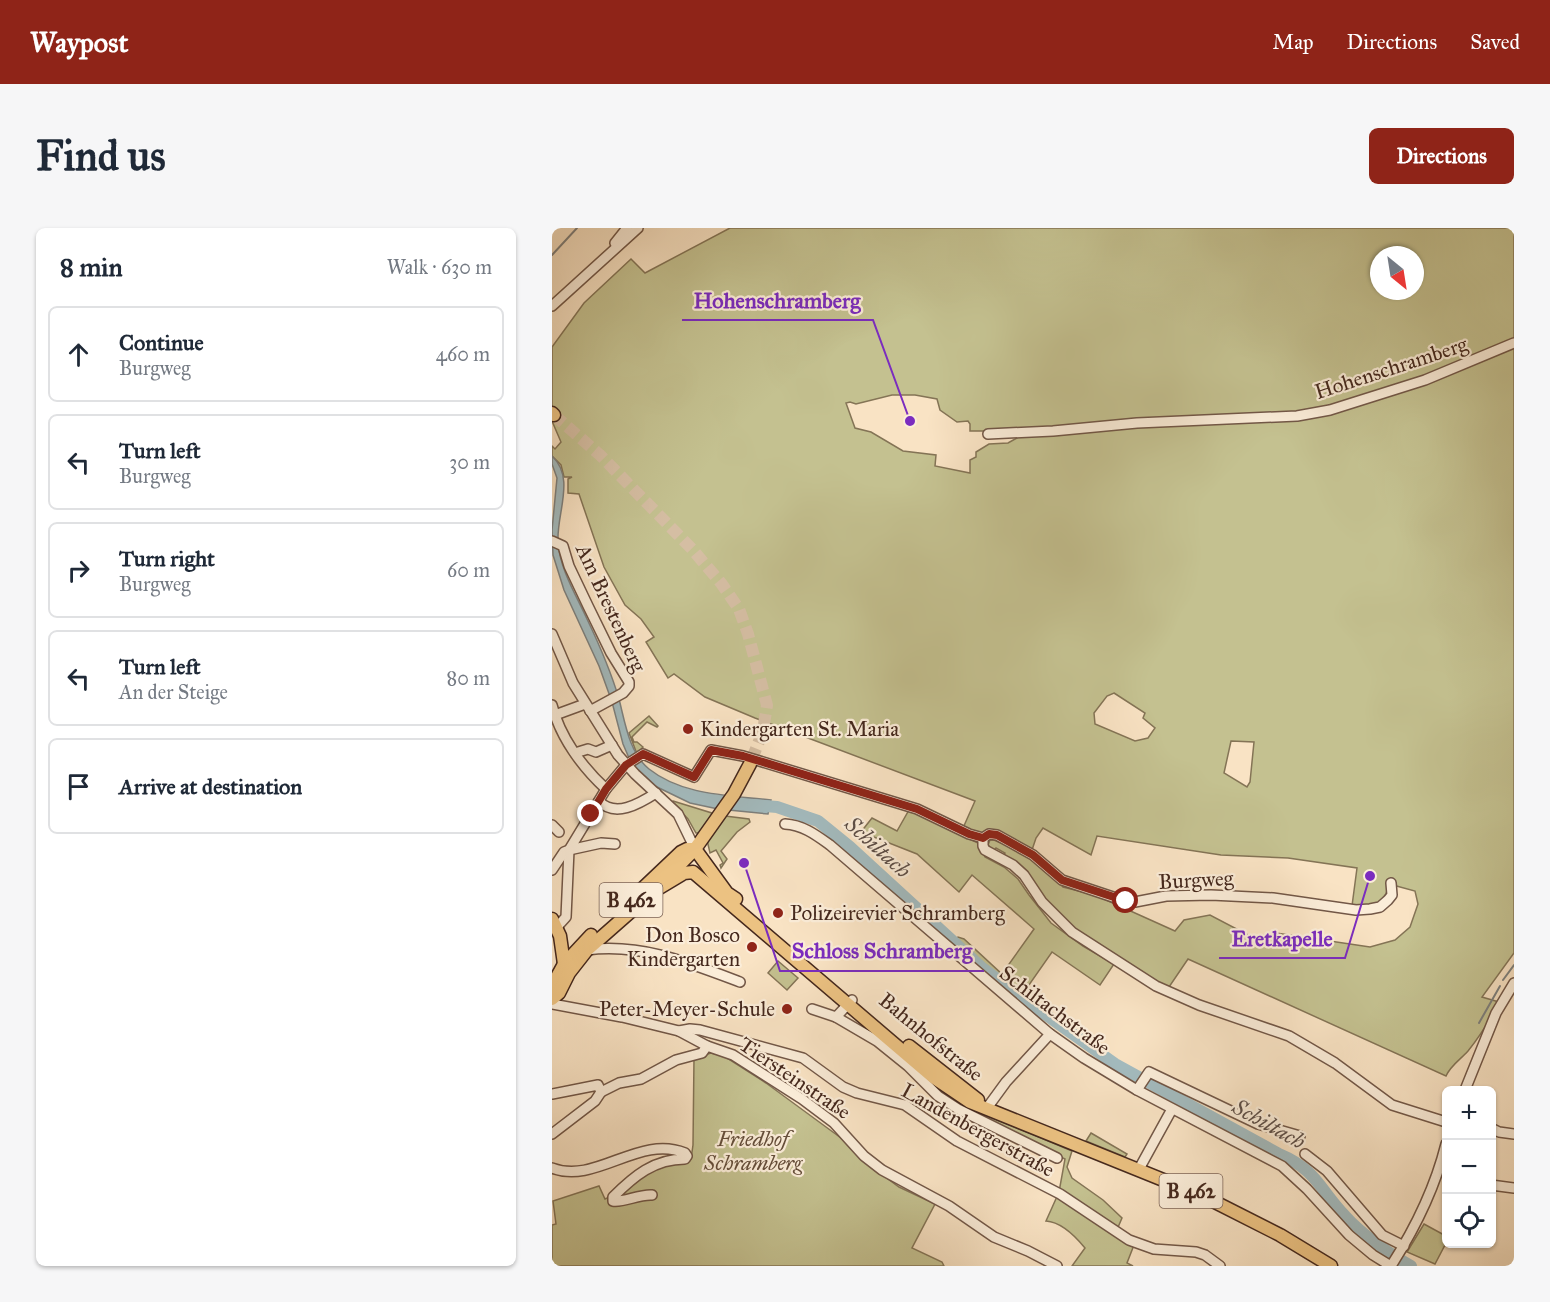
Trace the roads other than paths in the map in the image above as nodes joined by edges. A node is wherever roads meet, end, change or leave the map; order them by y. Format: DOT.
graph roads {
  1 [pos="627,228"];
  2 [pos="638,228"];
  3 [pos="603,259"];
  4 [pos="552,306"];
  5 [pos="1514,343"];
  6 [pos="988,434"];
  7 [pos="555,542"];
  8 [pos="552,636"];
  9 [pos="552,705"];
  10 [pos="588,708"];
  11 [pos="555,715"];
  12 [pos="612,745"];
  13 [pos="575,753"];
  14 [pos="628,764"];
  15 [pos="750,764"];
  16 [pos="606,789"];
  17 [pos="656,793"];
  18 [pos="598,801"];
  19 [pos="785,824"];
  20 [pos="552,825"];
  21 [pos="560,832"];
  22 [pos="983,838"];
  23 [pos="615,843"];
  24 [pos="695,849"];
  25 [pos="569,850"];
  26 [pos="552,870"];
  27 [pos="1391,883"];
  28 [pos="654,891"];
  29 [pos="556,927"];
  30 [pos="583,948"];
  31 [pos="564,964"];
  32 [pos="740,982"];
  33 [pos="1514,983"];
  34 [pos="552,986"];
  35 [pos="552,1001"];
  36 [pos="850,1002"];
  37 [pos="812,1009"];
  38 [pos="836,1017"];
  39 [pos="679,1031"];
  40 [pos="1050,1034"];
  41 [pos="707,1046"];
  42 [pos="1467,1086"];
  43 [pos="599,1088"];
  44 [pos="1139,1088"];
  45 [pos="552,1094"];
  46 [pos="987,1108"];
  47 [pos="1172,1108"];
  48 [pos="1442,1121"];
  49 [pos="1496,1130"];
  50 [pos="552,1134"];
  51 [pos="1514,1134"];
  52 [pos="1300,1136"];
  53 [pos="1305,1154"];
  54 [pos="1057,1158"];
  55 [pos="552,1168"];
  56 [pos="1139,1169"];
  57 [pos="1442,1176"];
  58 [pos="1496,1186"];
  59 [pos="1514,1188"];
  60 [pos="652,1195"];
  61 [pos="1396,1258"];
  62 [pos="1057,1266"];
  63 [pos="1220,1266"];
  64 [pos="1331,1266"];
  1 -- 3 [label="street"];
  2 -- 3 [label="street"];
  3 -- 4 [label="street"];
  5 -- 6 [label="street, Hohenschramberg"];
  7 -- 10 [label="street, Am Brestenberg"];
  8 -- 10 [label="street"];
  9 -- 11 [label="street"];
  10 -- 11 [label="street, Am Brestenberg"];
  10 -- 12 [label="street"];
  11 -- 13 [label="street"];
  12 -- 13 [label="street"];
  12 -- 14 [label="street"];
  13 -- 16 [label="street"];
  14 -- 16 [label="street"];
  14 -- 17 [label="street"];
  14 -- 22 [label="street, Burgweg"];
  15 -- 24 [label="main road"];
  16 -- 18 [label="street"];
  17 -- 18 [label="street"];
  17 -- 24 [label="street"];
  18 -- 25 [label="street"];
  19 -- 40 [label="street, Schiltachstraße"];
  20 -- 21 [label="street"];
  22 -- 27 [label="street, Burgweg"];
  22 -- 48 [label="street"];
  23 -- 25 [label="street"];
  24 -- 28 [label="main road"];
  24 -- 30 [label="main road, B 462"];
  24 -- 36 [label="main road, Bahnhofstraße / B 462"];
  25 -- 26 [label="street"];
  25 -- 29 [label="street"];
  28 -- 30 [label="main road, B 462"];
  28 -- 36 [label="main road, Bahnhofstraße / B 462"];
  29 -- 30 [label="main road"];
  29 -- 31 [label="main road"];
  30 -- 31 [label="main road, B 462"];
  30 -- 32 [label="street"];
  30 -- 35 [label="main road, B 462"];
  31 -- 34 [label="main road, B 462"];
  33 -- 42 [label="street"];
  35 -- 39 [label="street, Tiersteinstraße"];
  36 -- 38 [label="street"];
  36 -- 46 [label="main road, Bahnhofstraße / B 462"];
  37 -- 38 [label="street"];
  38 -- 54 [label="street"];
  39 -- 41 [label="street, Tiersteinstraße"];
  39 -- 63 [label="street, Landenbergerstraße"];
  40 -- 44 [label="street, Schiltachstraße"];
  40 -- 46 [label="street, Bahnhofstraße"];
  41 -- 43 [label="street"];
  41 -- 62 [label="street, Tiersteinstraße"];
  43 -- 45 [label="street"];
  43 -- 50 [label="street"];
  44 -- 47 [label="street, Schiltachstraße"];
  44 -- 52 [label="street"];
  46 -- 56 [label="main road, B 462"];
  47 -- 56 [label="street"];
  47 -- 61 [label="street, Schiltachstraße"];
  49 -- 51 [label="street"];
  53 -- 61 [label="street"];
  55 -- 60 [label="street"];
  56 -- 64 [label="main road, B 462"];
  57 -- 61 [label="street"];
  58 -- 59 [label="street"];
}
